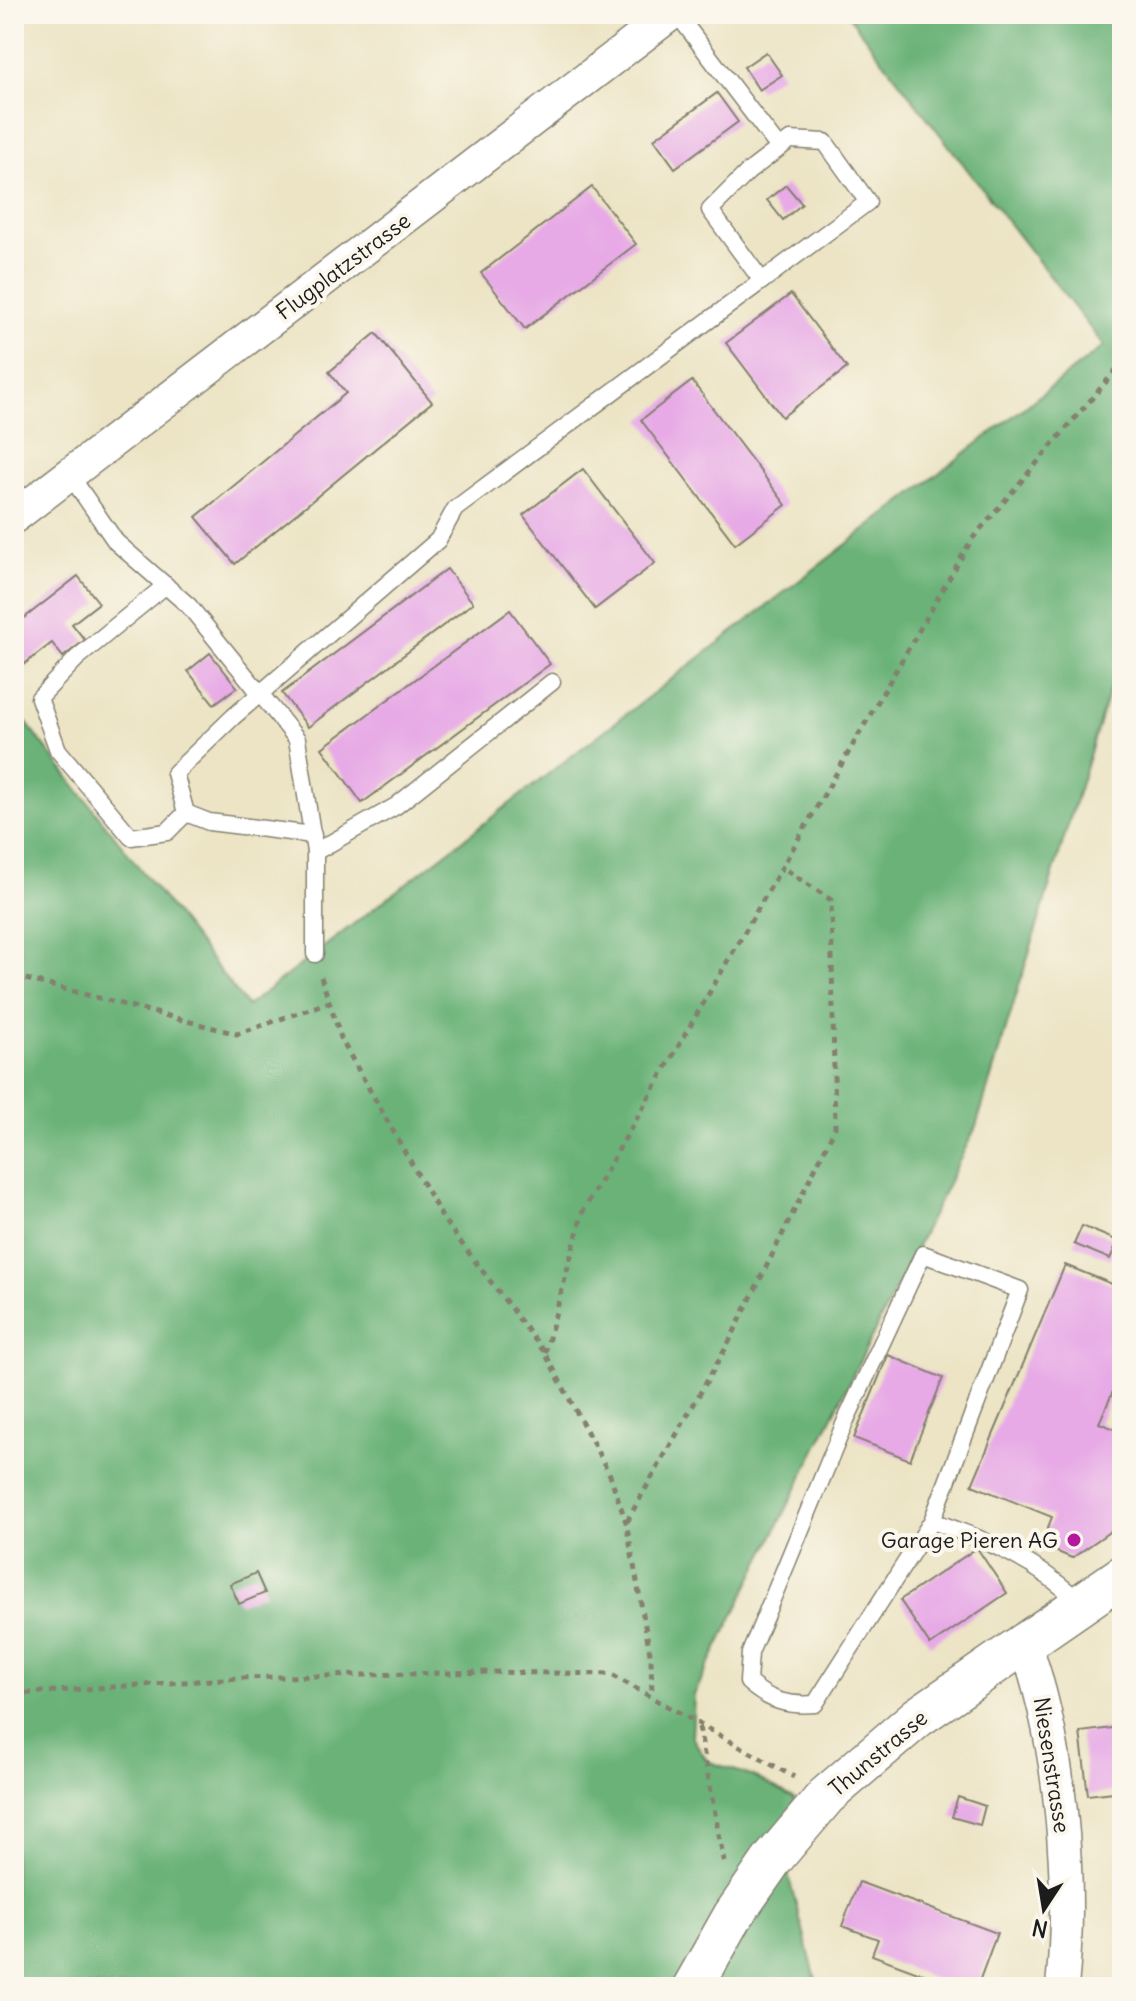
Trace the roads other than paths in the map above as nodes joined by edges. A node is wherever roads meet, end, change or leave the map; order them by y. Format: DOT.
graph roads {
  1 [pos="674,14"];
  2 [pos="779,148"];
  3 [pos="762,281"];
  4 [pos="70,475"];
  5 [pos="14,517"];
  6 [pos="166,585"];
  7 [pos="552,682"];
  8 [pos="262,692"];
  9 [pos="186,813"];
  10 [pos="314,844"];
  11 [pos="315,954"];
  12 [pos="932,1521"];
  13 [pos="1122,1576"];
  14 [pos="1081,1604"];
  15 [pos="1024,1641"];
  16 [pos="693,1987"];
  17 [pos="1062,1987"];
  1 -- 2 [label="lane"];
  1 -- 4 [label="street, Flugplatzstrasse"];
  2 -- 3 [label="lane"];
  2 -- 3 [label="lane"];
  3 -- 8 [label="lane"];
  4 -- 5 [label="street, Flugplatzstrasse"];
  4 -- 6 [label="lane"];
  6 -- 8 [label="lane"];
  6 -- 9 [label="lane"];
  7 -- 10 [label="lane"];
  8 -- 9 [label="lane"];
  8 -- 10 [label="lane"];
  9 -- 10 [label="lane"];
  10 -- 11 [label="lane"];
  12 -- 12 [label="lane"];
  12 -- 14 [label="lane"];
  13 -- 14 [label="street, Thunstrasse"];
  14 -- 15 [label="street, Thunstrasse"];
  15 -- 16 [label="street, Thunstrasse"];
  15 -- 17 [label="street, Niesenstrasse"];
}
